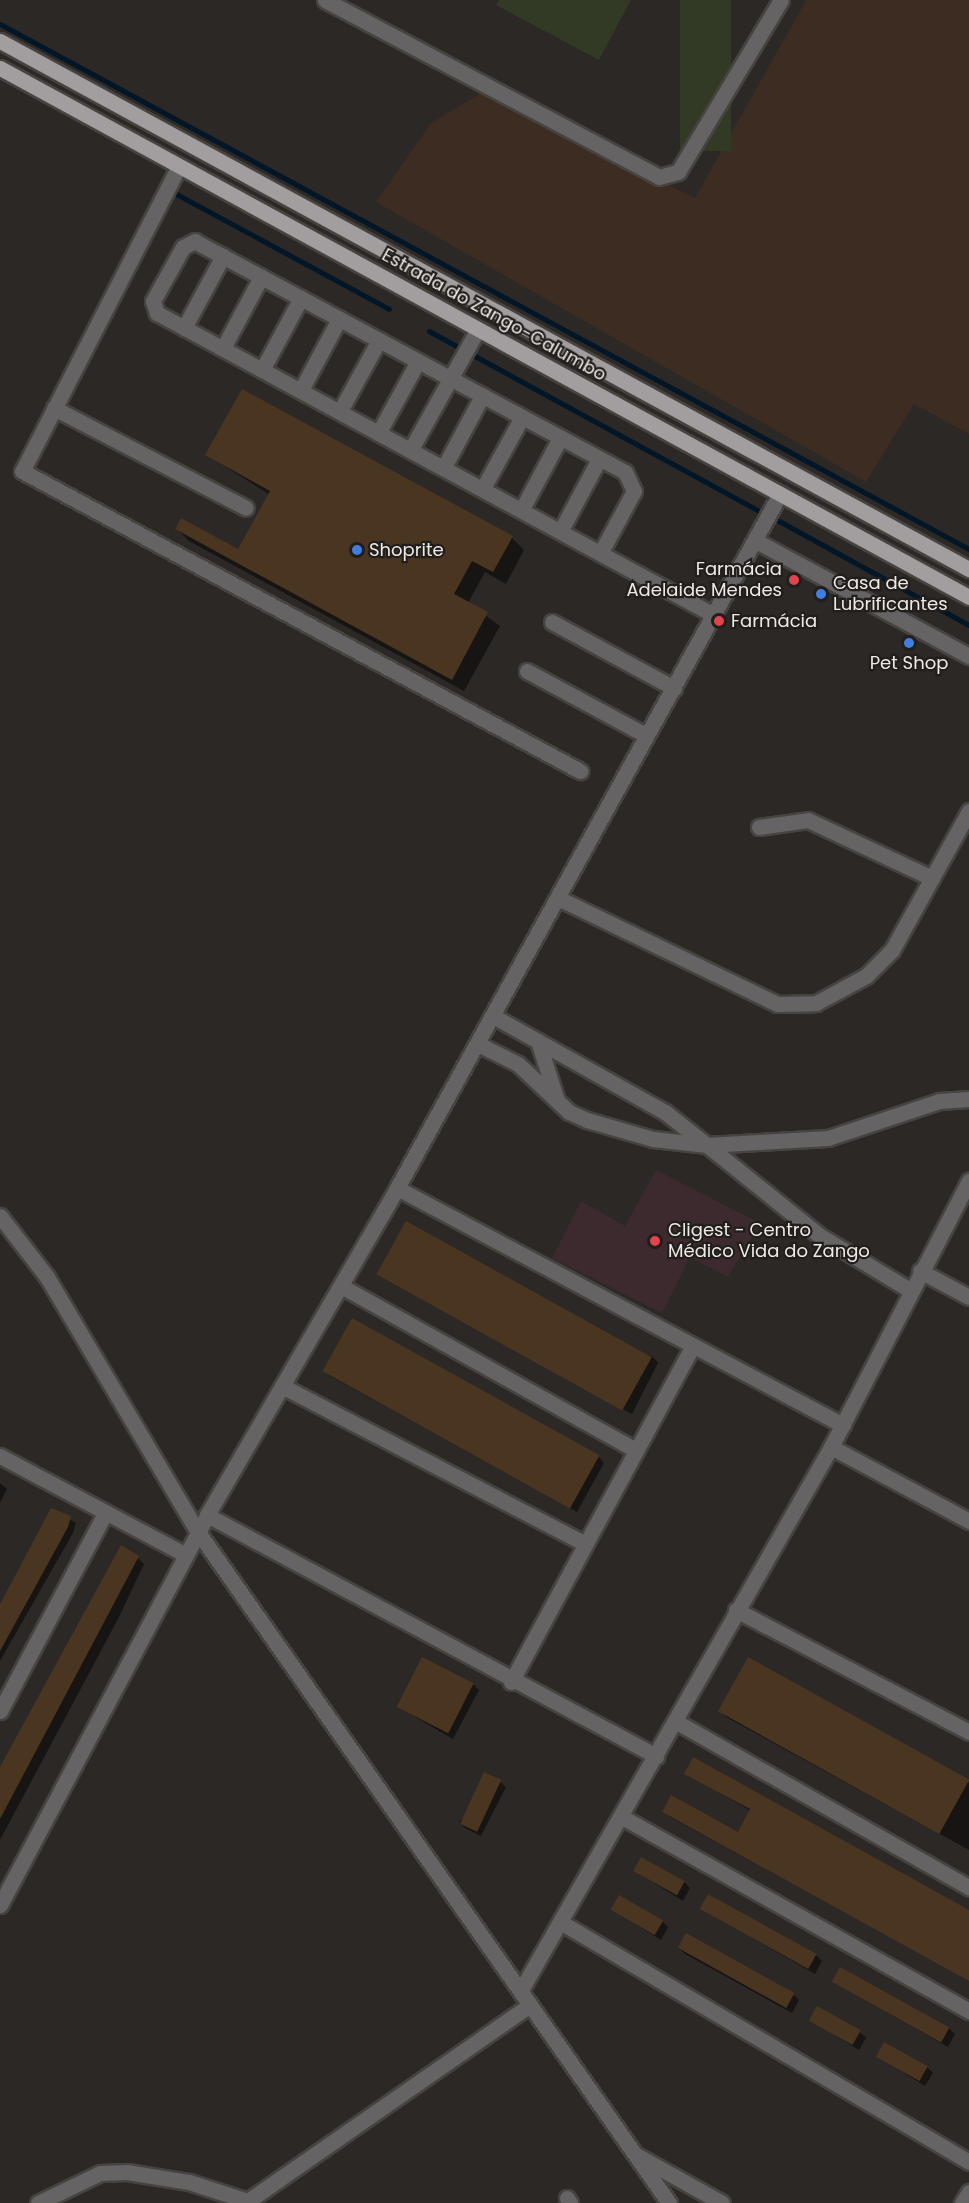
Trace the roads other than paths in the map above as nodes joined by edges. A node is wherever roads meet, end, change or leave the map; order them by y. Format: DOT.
graph roads {
  1 [pos="325,0"];
  2 [pos="781,0"];
  3 [pos="0,41"];
  4 [pos="0,68"];
  5 [pos="179,166"];
  6 [pos="223,256"];
  7 [pos="261,277"];
  8 [pos="301,298"];
  9 [pos="339,319"];
  10 [pos="184,328"];
  11 [pos="478,329"];
  12 [pos="379,340"];
  13 [pos="223,348"];
  14 [pos="418,361"];
  15 [pos="262,369"];
  16 [pos="450,378"];
  17 [pos="301,390"];
  18 [pos="482,396"];
  19 [pos="54,408"];
  20 [pos="340,411"];
  21 [pos="522,417"];
  22 [pos="379,432"];
  23 [pos="560,438"];
  24 [pos="411,449"];
  25 [pos="599,459"];
  26 [pos="444,467"];
  27 [pos="483,488"];
  28 [pos="780,494"];
  29 [pos="246,508"];
  30 [pos="522,509"];
  31 [pos="561,530"];
  32 [pos="756,541"];
  33 [pos="601,552"];
  34 [pos="969,568"];
  35 [pos="969,597"];
  36 [pos="714,615"];
  37 [pos="552,621"];
  38 [pos="969,656"];
  39 [pos="527,671"];
  40 [pos="674,688"];
  41 [pos="647,736"];
  42 [pos="580,771"];
  43 [pos="969,811"];
  44 [pos="759,827"];
  45 [pos="932,878"];
  46 [pos="558,898"];
  47 [pos="493,1016"];
  48 [pos="538,1041"];
  49 [pos="478,1044"];
  50 [pos="576,1062"];
  51 [pos="545,1063"];
  52 [pos="518,1064"];
  53 [pos="969,1099"];
  54 [pos="556,1100"];
  55 [pos="707,1145"];
  56 [pos="969,1181"];
  57 [pos="397,1188"];
  58 [pos="0,1216"];
  59 [pos="920,1271"];
  60 [pos="340,1286"];
  61 [pos="910,1290"];
  62 [pos="969,1297"];
  63 [pos="693,1346"];
  64 [pos="282,1386"];
  65 [pos="843,1425"];
  66 [pos="831,1447"];
  67 [pos="636,1450"];
  68 [pos="0,1456"];
  69 [pos="106,1512"];
  70 [pos="207,1515"];
  71 [pos="969,1521"];
  72 [pos="198,1532"];
  73 [pos="585,1544"];
  74 [pos="186,1555"];
  75 [pos="736,1610"];
  76 [pos="511,1682"];
  77 [pos="0,1711"];
  78 [pos="675,1721"];
  79 [pos="969,1732"];
  80 [pos="656,1756"];
  81 [pos="622,1817"];
  82 [pos="969,1887"];
  83 [pos="0,1905"];
  84 [pos="562,1923"];
  85 [pos="521,1990"];
  86 [pos="530,2005"];
  87 [pos="969,2011"];
  88 [pos="633,2153"];
  89 [pos="969,2162"];
  90 [pos="969,2192"];
  91 [pos="246,2202"];
  92 [pos="38,2203"];
  93 [pos="669,2203"];
  94 [pos="722,2203"];
  95 [pos="962,2203"];
  1 -- 2 [label="street"];
  3 -- 34 [label="main road"];
  4 -- 5 [label="main road, Estrada do Zango-Calumbo"];
  5 -- 11 [label="main road, Estrada do Zango-Calumbo"];
  5 -- 19 [label="street"];
  6 -- 7 [label="street"];
  6 -- 10 [label="street"];
  6 -- 10 [label="street"];
  7 -- 8 [label="street"];
  7 -- 13 [label="street"];
  8 -- 9 [label="street"];
  8 -- 15 [label="street"];
  9 -- 12 [label="street"];
  9 -- 17 [label="street"];
  10 -- 13 [label="street"];
  11 -- 16 [label="street"];
  11 -- 28 [label="main road, Estrada do Zango-Calumbo"];
  12 -- 14 [label="street"];
  12 -- 20 [label="street"];
  13 -- 15 [label="street"];
  14 -- 16 [label="street"];
  14 -- 22 [label="street"];
  15 -- 17 [label="street"];
  16 -- 18 [label="street"];
  16 -- 24 [label="street"];
  17 -- 20 [label="street"];
  18 -- 21 [label="street"];
  18 -- 26 [label="street"];
  19 -- 29 [label="street"];
  19 -- 42 [label="street"];
  20 -- 22 [label="street"];
  21 -- 23 [label="street"];
  21 -- 27 [label="street"];
  22 -- 24 [label="street"];
  23 -- 25 [label="street"];
  23 -- 30 [label="street"];
  24 -- 26 [label="street"];
  25 -- 31 [label="street"];
  25 -- 33 [label="street"];
  26 -- 27 [label="street"];
  27 -- 30 [label="street"];
  28 -- 32 [label="street"];
  28 -- 35 [label="main road, Estrada do Zango-Calumbo"];
  30 -- 31 [label="street"];
  31 -- 33 [label="street"];
  32 -- 36 [label="street"];
  32 -- 38 [label="street"];
  33 -- 36 [label="street"];
  36 -- 40 [label="street"];
  37 -- 40 [label="street"];
  39 -- 41 [label="street"];
  40 -- 41 [label="street"];
  41 -- 46 [label="street"];
  43 -- 45 [label="street"];
  44 -- 45 [label="street"];
  45 -- 46 [label="street"];
  46 -- 47 [label="street"];
  47 -- 48 [label="street"];
  47 -- 49 [label="street"];
  48 -- 50 [label="street"];
  48 -- 51 [label="street"];
  49 -- 52 [label="street"];
  49 -- 57 [label="street"];
  50 -- 51 [label="street"];
  50 -- 55 [label="street"];
  51 -- 52 [label="street"];
  51 -- 54 [label="street"];
  52 -- 54 [label="street"];
  53 -- 55 [label="street"];
  54 -- 55 [label="street"];
  55 -- 61 [label="street"];
  56 -- 59 [label="street"];
  57 -- 60 [label="street"];
  57 -- 63 [label="street"];
  58 -- 72 [label="street"];
  59 -- 61 [label="street"];
  59 -- 62 [label="street"];
  60 -- 64 [label="street"];
  60 -- 67 [label="street"];
  61 -- 65 [label="street"];
  63 -- 65 [label="street"];
  63 -- 67 [label="street"];
  64 -- 70 [label="street"];
  64 -- 73 [label="street"];
  65 -- 66 [label="street"];
  66 -- 71 [label="street"];
  66 -- 75 [label="street"];
  67 -- 73 [label="street"];
  68 -- 69 [label="street"];
  69 -- 74 [label="street"];
  69 -- 77 [label="street"];
  70 -- 72 [label="street"];
  70 -- 76 [label="street"];
  72 -- 74 [label="street"];
  72 -- 85 [label="street"];
  73 -- 76 [label="street"];
  74 -- 83 [label="street"];
  75 -- 78 [label="street"];
  75 -- 79 [label="street"];
  76 -- 80 [label="street"];
  78 -- 80 [label="street"];
  78 -- 82 [label="street"];
  80 -- 81 [label="street"];
  81 -- 84 [label="street"];
  81 -- 87 [label="street"];
  84 -- 85 [label="street"];
  84 -- 89 [label="street"];
  85 -- 86 [label="street"];
  86 -- 88 [label="street"];
  86 -- 91 [label="street"];
  88 -- 93 [label="street"];
  88 -- 94 [label="street"];
  90 -- 95 [label="street"];
  91 -- 92 [label="street"];
}
